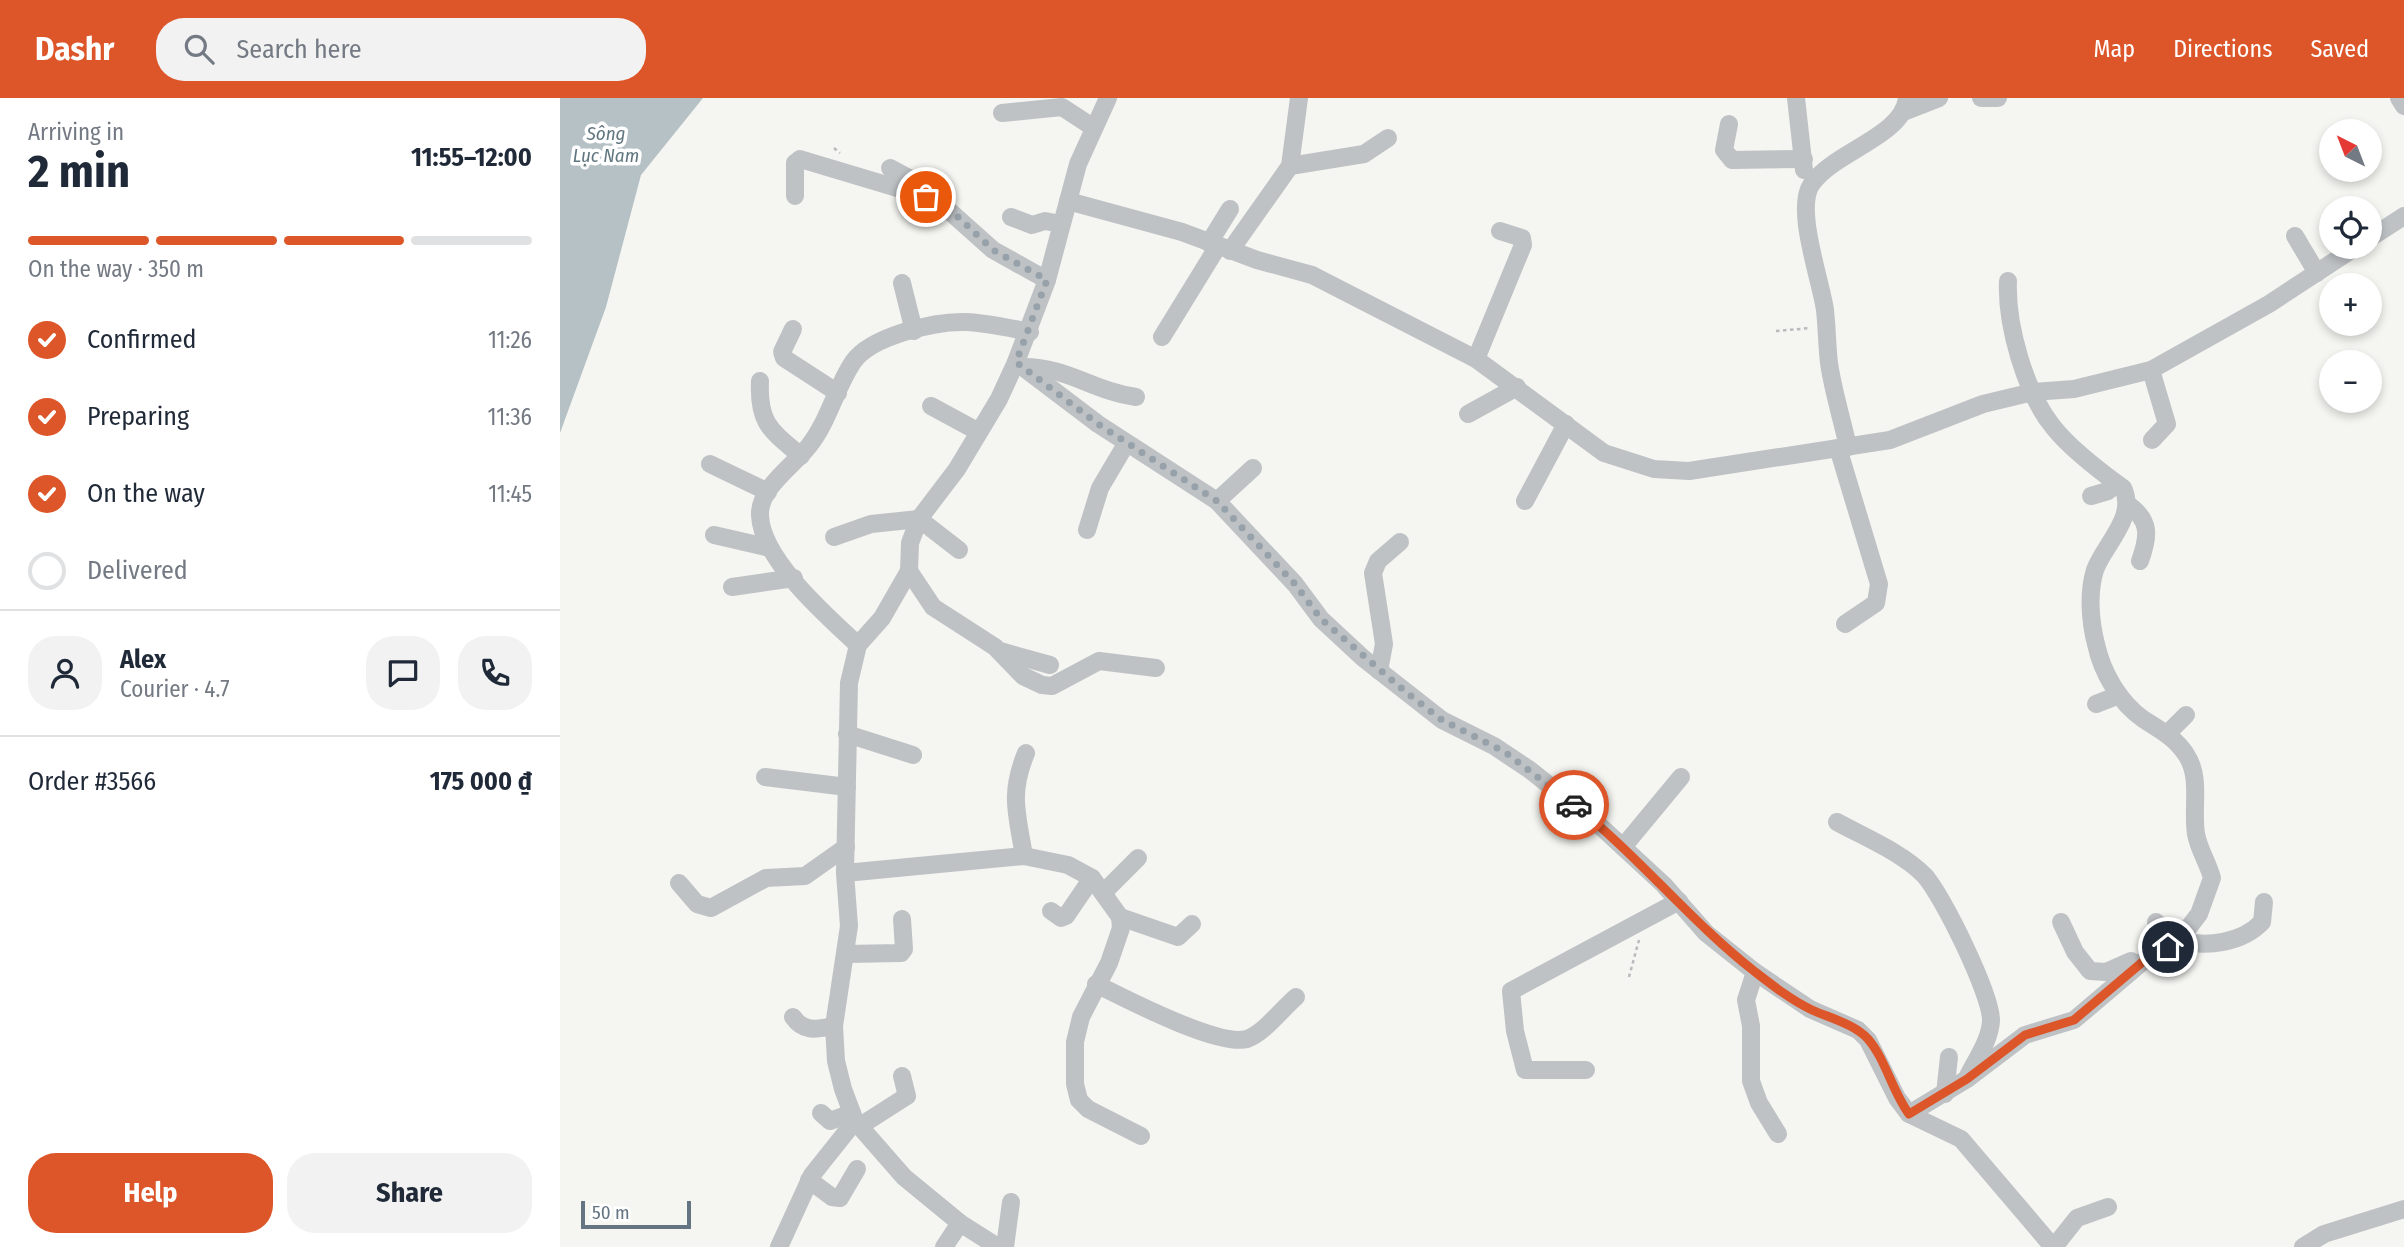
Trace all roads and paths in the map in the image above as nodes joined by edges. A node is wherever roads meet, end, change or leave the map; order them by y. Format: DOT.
graph roads {
  1 [pos="1108,98"];
  2 [pos="1299,98"];
  3 [pos="1796,98"];
  4 [pos="1939,98"];
  5 [pos="1981,98"];
  6 [pos="1997,98"];
  7 [pos="2399,98"];
  8 [pos="1905,105"];
  9 [pos="2404,106"];
  10 [pos="1002,113"];
  11 [pos="1729,124"];
  12 [pos="1094,128"];
  13 [pos="1388,138"];
  14 [pos="1804,159"];
  15 [pos="1290,166"];
  16 [pos="890,168"];
  17 [pos="1806,194"];
  18 [pos="795,196"];
  19 [pos="1068,201"];
  20 [pos="945,206"];
  21 [pos="1230,209"];
  22 [pos="2404,216"];
  23 [pos="1011,217"];
  24 [pos="1061,224"];
  25 [pos="2382,230"];
  26 [pos="1500,231"];
  27 [pos="2295,236"];
  28 [pos="1219,247"];
  29 [pos="2338,259"];
  30 [pos="2317,273"];
  31 [pos="1047,280"];
  32 [pos="2007,281"];
  33 [pos="902,283"];
  34 [pos="1826,327"];
  35 [pos="793,329"];
  36 [pos="914,331"];
  37 [pos="1776,331"];
  38 [pos="1030,332"];
  39 [pos="1161,337"];
  40 [pos="1476,359"];
  41 [pos="1019,365"];
  42 [pos="2151,370"];
  43 [pos="760,381"];
  44 [pos="1517,387"];
  45 [pos="2033,392"];
  46 [pos="838,393"];
  47 [pos="1136,397"];
  48 [pos="931,406"];
  49 [pos="1468,414"];
  50 [pos="1566,424"];
  51 [pos="979,432"];
  52 [pos="2152,440"];
  53 [pos="1126,444"];
  54 [pos="1843,448"];
  55 [pos="801,456"];
  56 [pos="710,464"];
  57 [pos="1254,468"];
  58 [pos="2117,484"];
  59 [pos="768,492"];
  60 [pos="2091,496"];
  61 [pos="1525,500"];
  62 [pos="1217,501"];
  63 [pos="2127,504"];
  64 [pos="919,519"];
  65 [pos="1087,530"];
  66 [pos="714,535"];
  67 [pos="834,537"];
  68 [pos="1400,542"];
  69 [pos="771,548"];
  70 [pos="959,550"];
  71 [pos="2140,561"];
  72 [pos="909,571"];
  73 [pos="794,578"];
  74 [pos="732,587"];
  75 [pos="1845,625"];
  76 [pos="858,645"];
  77 [pos="1000,651"];
  78 [pos="1051,665"];
  79 [pos="1156,668"];
  80 [pos="1379,671"];
  81 [pos="2119,695"];
  82 [pos="2096,704"];
  83 [pos="2186,715"];
  84 [pos="847,734"];
  85 [pos="2167,734"];
  86 [pos="1026,753"];
  87 [pos="913,755"];
  88 [pos="765,777"];
  89 [pos="1681,778"];
  90 [pos="847,787"];
  91 [pos="1837,822"];
  92 [pos="846,847"];
  93 [pos="1623,847"];
  94 [pos="1024,856"];
  95 [pos="1138,858"];
  96 [pos="845,873"];
  97 [pos="679,883"];
  98 [pos="1098,885"];
  99 [pos="1679,901"];
  100 [pos="2264,902"];
  101 [pos="1051,911"];
  102 [pos="1120,917"];
  103 [pos="902,919"];
  104 [pos="1640,922"];
  105 [pos="2061,922"];
  106 [pos="2157,922"];
  107 [pos="1192,924"];
  108 [pos="2182,936"];
  109 [pos="846,954"];
  110 [pos="2146,959"];
  111 [pos="1755,972"];
  112 [pos="1629,977"];
  113 [pos="1096,984"];
  114 [pos="1296,997"];
  115 [pos="793,1017"];
  116 [pos="834,1026"];
  117 [pos="1948,1057"];
  118 [pos="1586,1070"];
  119 [pos="902,1076"];
  120 [pos="1967,1079"];
  121 [pos="1945,1094"];
  122 [pos="821,1113"];
  123 [pos="1909,1114"];
  124 [pos="856,1120"];
  125 [pos="1778,1134"];
  126 [pos="1141,1136"];
  127 [pos="857,1169"];
  128 [pos="809,1180"];
  129 [pos="1010,1202"];
  130 [pos="2108,1207"];
  131 [pos="2404,1209"];
  132 [pos="960,1223"];
  133 [pos="779,1247"];
  134 [pos="944,1247"];
  135 [pos="998,1247"];
  136 [pos="1005,1247"];
  137 [pos="2054,1247"];
  138 [pos="2303,1247"];
  1 -- 12 [label="street"];
  2 -- 15 [label="street"];
  3 -- 14 [label="street"];
  4 -- 8 [label="street"];
  5 -- 6 [label="street"];
  7 -- 9 [label="street"];
  8 -- 17 [label="street"];
  10 -- 12 [label="street"];
  11 -- 14 [label="street"];
  12 -- 19 [label="street"];
  13 -- 15 [label="street"];
  14 -- 17 [label="street"];
  15 -- 28 [label="street"];
  16 -- 20 [label="street"];
  17 -- 34 [label="street"];
  18 -- 20 [label="street"];
  19 -- 24 [label="street"];
  19 -- 28 [label="street"];
  20 -- 31 [label="street"];
  21 -- 28 [label="street"];
  22 -- 25 [label="street"];
  23 -- 24 [label="street"];
  24 -- 31 [label="street"];
  26 -- 40 [label="street"];
  27 -- 30 [label="street"];
  28 -- 39 [label="street"];
  28 -- 40 [label="street"];
  29 -- 30 [label="street"];
  30 -- 42 [label="street"];
  31 -- 38 [label="street"];
  32 -- 45 [label="street"];
  33 -- 36 [label="street"];
  34 -- 37 [label="path"];
  34 -- 54 [label="street"];
  35 -- 46 [label="street"];
  36 -- 38 [label="street"];
  36 -- 46 [label="street"];
  38 -- 41 [label="street"];
  40 -- 44 [label="street"];
  41 -- 47 [label="street"];
  41 -- 51 [label="street"];
  41 -- 53 [label="street"];
  42 -- 45 [label="street"];
  42 -- 52 [label="street"];
  43 -- 55 [label="street"];
  44 -- 49 [label="street"];
  44 -- 50 [label="street"];
  45 -- 54 [label="street"];
  45 -- 58 [label="street"];
  46 -- 55 [label="street"];
  48 -- 51 [label="street"];
  50 -- 54 [label="street"];
  50 -- 61 [label="street"];
  51 -- 64 [label="street"];
  53 -- 62 [label="street"];
  53 -- 65 [label="street"];
  54 -- 75 [label="street"];
  55 -- 59 [label="street"];
  56 -- 59 [label="street"];
  57 -- 62 [label="street"];
  58 -- 60 [label="street"];
  58 -- 63 [label="street"];
  59 -- 69 [label="street"];
  62 -- 80 [label="street"];
  63 -- 71 [label="street"];
  63 -- 81 [label="street"];
  64 -- 67 [label="street"];
  64 -- 70 [label="street"];
  64 -- 72 [label="street"];
  66 -- 69 [label="street"];
  68 -- 80 [label="street"];
  69 -- 73 [label="street"];
  72 -- 76 [label="street"];
  72 -- 77 [label="street"];
  73 -- 74 [label="street"];
  73 -- 76 [label="street"];
  76 -- 84 [label="street"];
  77 -- 78 [label="street"];
  77 -- 79 [label="street"];
  80 -- 93 [label="street"];
  81 -- 82 [label="street"];
  81 -- 85 [label="street"];
  83 -- 85 [label="street"];
  84 -- 87 [label="street"];
  84 -- 90 [label="street"];
  85 -- 108 [label="street"];
  86 -- 94 [label="street"];
  88 -- 90 [label="street"];
  89 -- 93 [label="street"];
  90 -- 92 [label="street"];
  91 -- 120 [label="street"];
  92 -- 96 [label="street"];
  92 -- 97 [label="street"];
  93 -- 99 [label="street"];
  94 -- 96 [label="street"];
  94 -- 98 [label="street"];
  95 -- 98 [label="street"];
  96 -- 109 [label="street"];
  98 -- 101 [label="street"];
  98 -- 102 [label="street"];
  99 -- 104 [label="street"];
  99 -- 111 [label="street"];
  100 -- 108 [label="street"];
  102 -- 107 [label="street"];
  102 -- 113 [label="street"];
  103 -- 109 [label="street"];
  104 -- 112 [label="path"];
  104 -- 118 [label="street"];
  105 -- 110 [label="street"];
  106 -- 108 [label="street"];
  108 -- 110 [label="street"];
  109 -- 116 [label="street"];
  110 -- 120 [label="street"];
  111 -- 123 [label="street"];
  111 -- 125 [label="street"];
  113 -- 114 [label="street"];
  113 -- 126 [label="street"];
  115 -- 116 [label="street"];
  116 -- 124 [label="street"];
  117 -- 121 [label="street"];
  119 -- 124 [label="street"];
  120 -- 121 [label="street"];
  121 -- 123 [label="street"];
  122 -- 124 [label="street"];
  123 -- 137 [label="street"];
  124 -- 128 [label="street"];
  124 -- 132 [label="street"];
  127 -- 128 [label="street"];
  128 -- 133 [label="street"];
  129 -- 136 [label="street"];
  130 -- 137 [label="street"];
  131 -- 138 [label="street"];
  132 -- 134 [label="street"];
  132 -- 135 [label="street"];
}
